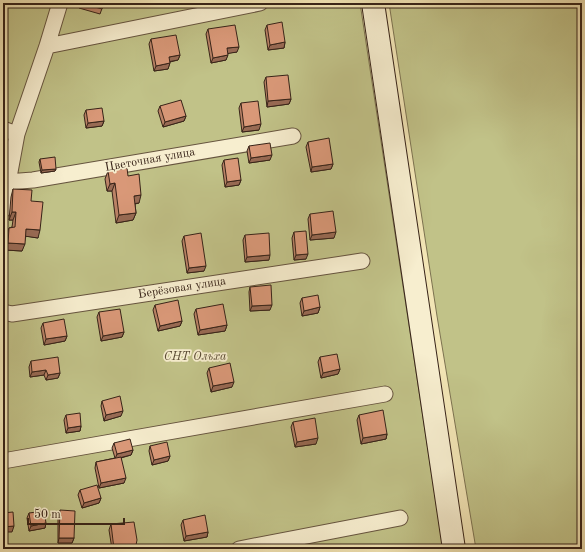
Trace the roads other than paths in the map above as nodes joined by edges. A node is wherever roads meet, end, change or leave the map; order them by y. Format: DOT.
graph roads {
  1 [pos="60,3"];
  2 [pos="260,3"];
  3 [pos="373,3"];
  4 [pos="47,46"];
  5 [pos="10,131"];
  6 [pos="293,136"];
  7 [pos="7,182"];
  8 [pos="3,210"];
  9 [pos="362,261"];
  10 [pos="3,312"];
  11 [pos="385,394"];
  12 [pos="3,461"];
  13 [pos="400,518"];
  14 [pos="239,549"];
  15 [pos="454,549"];
  1 -- 4 [label="street"];
  2 -- 4 [label="street"];
  3 -- 15 [label="main road"];
  4 -- 5 [label="street"];
  5 -- 7 [label="street"];
  6 -- 7 [label="street, Цветочная улица"];
  7 -- 8 [label="street"];
  9 -- 10 [label="street, Берёзовая улица"];
  11 -- 12 [label="street"];
  13 -- 14 [label="street"];
}
